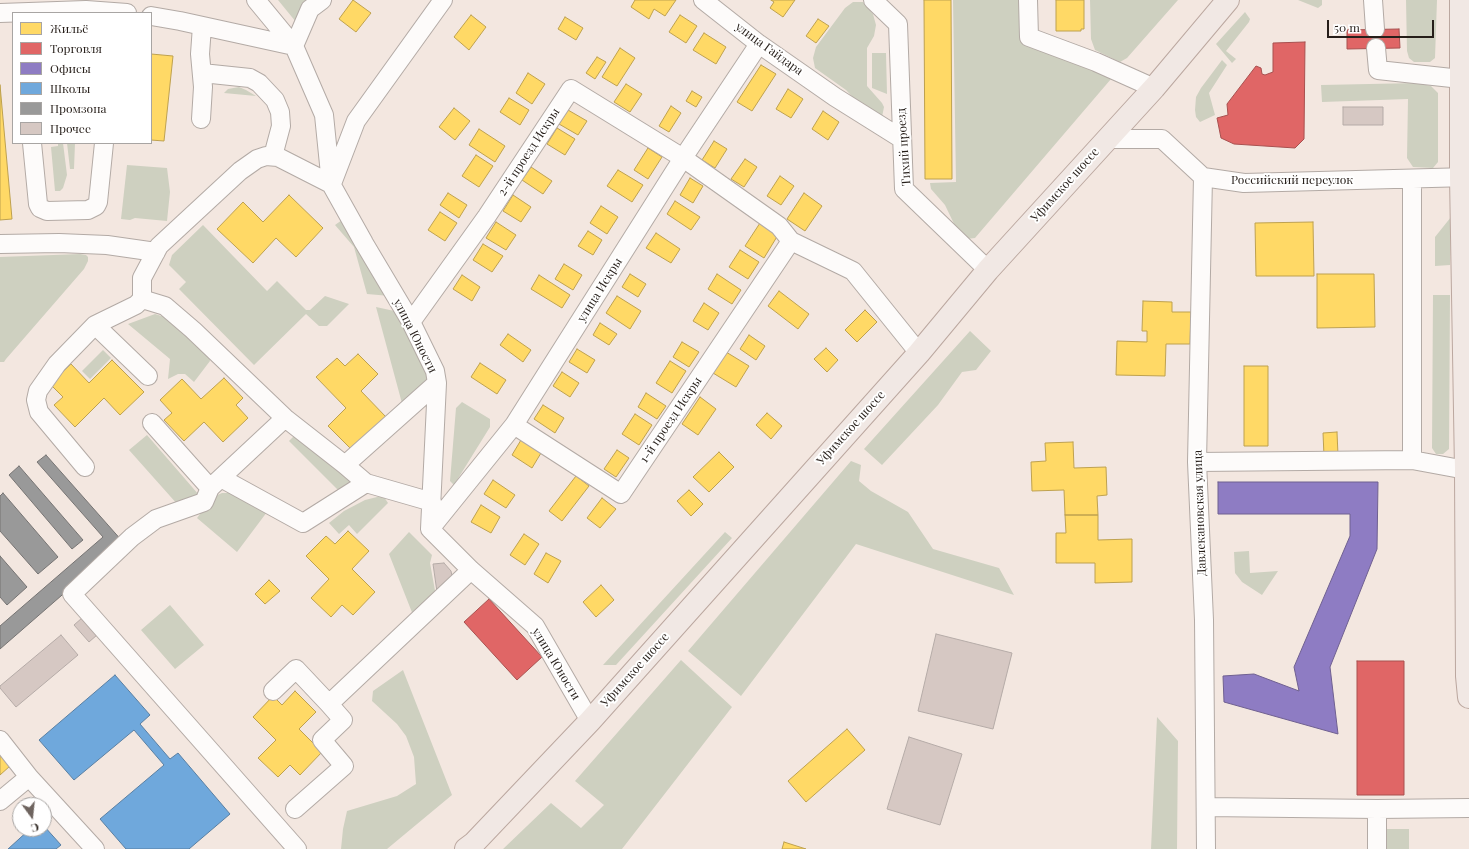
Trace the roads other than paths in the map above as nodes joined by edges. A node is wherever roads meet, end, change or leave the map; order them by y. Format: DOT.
graph roads {
  1 [pos="256,0"];
  2 [pos="322,0"];
  3 [pos="443,0"];
  4 [pos="703,0"];
  5 [pos="873,0"];
  6 [pos="1028,0"];
  7 [pos="1228,0"];
  8 [pos="1373,0"];
  9 [pos="1462,0"];
  10 [pos="12,12"];
  11 [pos="21,12"];
  12 [pos="109,12"];
  13 [pos="0,13"];
  14 [pos="152,16"];
  15 [pos="202,26"];
  16 [pos="1375,29"];
  17 [pos="759,44"];
  18 [pos="294,46"];
  19 [pos="1376,48"];
  20 [pos="202,73"];
  21 [pos="1461,80"];
  22 [pos="1154,88"];
  23 [pos="201,119"];
  24 [pos="902,139"];
  25 [pos="1107,139"];
  26 [pos="32,144"];
  27 [pos="104,144"];
  28 [pos="272,156"];
  29 [pos="683,158"];
  30 [pos="1203,177"];
  31 [pos="1465,177"];
  32 [pos="1412,179"];
  33 [pos="331,184"];
  34 [pos="791,241"];
  35 [pos="0,244"];
  36 [pos="156,252"];
  37 [pos="988,270"];
  38 [pos="142,300"];
  39 [pos="411,322"];
  40 [pos="95,325"];
  41 [pos="919,353"];
  42 [pos="148,376"];
  43 [pos="437,383"];
  44 [pos="1467,402"];
  45 [pos="285,418"];
  46 [pos="152,423"];
  47 [pos="514,425"];
  48 [pos="1412,460"];
  49 [pos="1197,462"];
  50 [pos="345,465"];
  51 [pos="85,467"];
  52 [pos="1466,470"];
  53 [pos="216,483"];
  54 [pos="366,483"];
  55 [pos="432,502"];
  56 [pos="430,529"];
  57 [pos="471,570"];
  58 [pos="1468,683"];
  59 [pos="273,691"];
  60 [pos="328,704"];
  61 [pos="590,721"];
  62 [pos="0,740"];
  63 [pos="29,777"];
  64 [pos="0,801"];
  65 [pos="1206,807"];
  66 [pos="1469,808"];
  67 [pos="295,809"];
  68 [pos="1377,809"];
  69 [pos="473,847"];
  70 [pos="95,849"];
  71 [pos="297,849"];
  72 [pos="1206,849"];
  73 [pos="1377,849"];
  1 -- 18 [label="street, улица Юности"];
  2 -- 18 [label="street"];
  3 -- 33 [label="street"];
  4 -- 17 [label="street, улица Гайдара"];
  5 -- 24 [label="street, Тихий проезд"];
  6 -- 22 [label="street"];
  7 -- 22 [label="main road, Уфимское шоссе"];
  8 -- 16 [label="street"];
  9 -- 21 [label="main road"];
  10 -- 13 [label="street"];
  11 -- 12 [label="street"];
  14 -- 15 [label="street"];
  15 -- 18 [label="street"];
  15 -- 20 [label="street"];
  17 -- 24 [label="street, улица Гайдара"];
  17 -- 29 [label="street, улица Искры"];
  18 -- 33 [label="street, улица Юности"];
  19 -- 21 [label="street"];
  20 -- 23 [label="street"];
  20 -- 28 [label="street"];
  21 -- 31 [label="main road"];
  22 -- 25 [label="main road, Уфимское шоссе"];
  24 -- 37 [label="street, Тихий проезд"];
  25 -- 30 [label="street"];
  25 -- 37 [label="main road, Уфимское шоссе"];
  26 -- 27 [label="street"];
  28 -- 33 [label="street"];
  28 -- 36 [label="street"];
  29 -- 34 [label="street"];
  29 -- 39 [label="street, 2-й проезд Искры"];
  29 -- 47 [label="street, улица Искры"];
  30 -- 32 [label="street, Российский переулок"];
  30 -- 49 [label="street, Давлекановская улица"];
  31 -- 32 [label="street, Российский переулок"];
  31 -- 44 [label="main road"];
  32 -- 48 [label="street"];
  33 -- 39 [label="street, улица Юности"];
  34 -- 41 [label="street"];
  34 -- 47 [label="street, 1-й проезд Искры"];
  35 -- 36 [label="street"];
  36 -- 38 [label="street"];
  37 -- 41 [label="main road, Уфимское шоссе"];
  38 -- 40 [label="street"];
  38 -- 45 [label="street"];
  39 -- 43 [label="street, улица Юности"];
  40 -- 42 [label="street"];
  40 -- 51 [label="street"];
  41 -- 61 [label="main road, Уфимское шоссе"];
  43 -- 50 [label="street"];
  43 -- 55 [label="street, улица Юности"];
  44 -- 52 [label="main road"];
  45 -- 50 [label="street"];
  45 -- 53 [label="street"];
  46 -- 53 [label="street"];
  47 -- 56 [label="street, улица Искры"];
  48 -- 49 [label="street"];
  48 -- 52 [label="street"];
  49 -- 65 [label="street, Давлекановская улица"];
  50 -- 54 [label="street"];
  52 -- 58 [label="main road"];
  53 -- 54 [label="street"];
  53 -- 71 [label="street"];
  54 -- 55 [label="street"];
  55 -- 56 [label="street, улица Юности"];
  56 -- 57 [label="street, улица Юности"];
  57 -- 60 [label="street"];
  57 -- 61 [label="street, улица Юности"];
  59 -- 60 [label="street"];
  60 -- 67 [label="street"];
  61 -- 69 [label="main road, Уфимское шоссе"];
  62 -- 63 [label="street"];
  63 -- 64 [label="street"];
  63 -- 70 [label="street"];
  65 -- 68 [label="street"];
  65 -- 72 [label="street, Давлекановская улица"];
  66 -- 68 [label="street"];
  68 -- 73 [label="street"];
}
